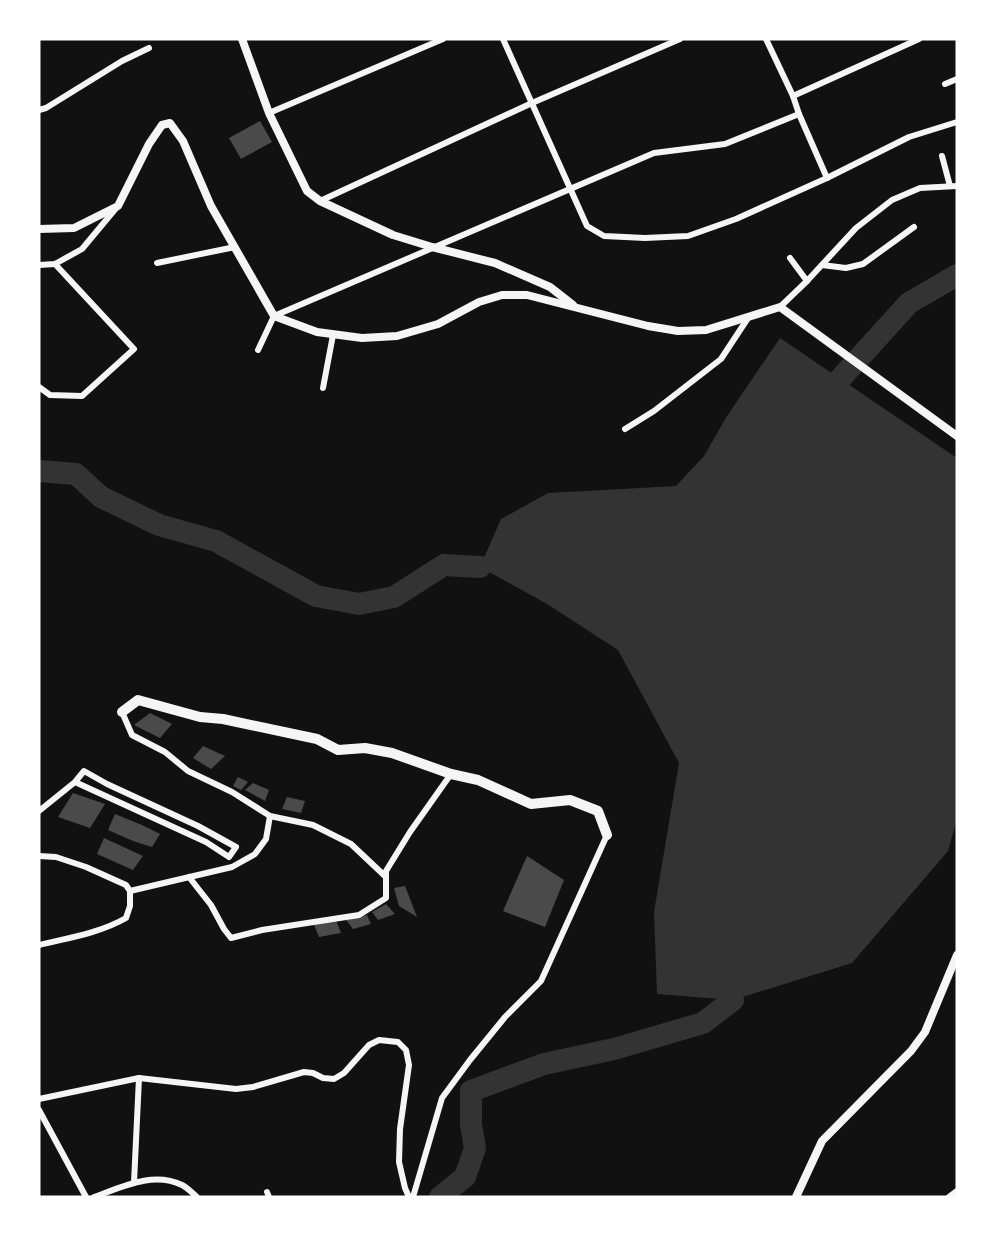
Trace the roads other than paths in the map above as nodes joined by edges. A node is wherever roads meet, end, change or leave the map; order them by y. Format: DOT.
graph roads {
  1 [pos="242,39"];
  2 [pos="443,39"];
  3 [pos="503,39"];
  4 [pos="680,39"];
  5 [pos="766,39"];
  6 [pos="920,39"];
  7 [pos="149,48"];
  8 [pos="957,79"];
  9 [pos="945,84"];
  10 [pos="793,96"];
  11 [pos="532,103"];
  12 [pos="39,110"];
  13 [pos="269,113"];
  14 [pos="799,114"];
  15 [pos="957,122"];
  16 [pos="942,156"];
  17 [pos="827,178"];
  18 [pos="954,186"];
  19 [pos="570,190"];
  20 [pos="320,201"];
  21 [pos="118,206"];
  22 [pos="914,227"];
  23 [pos="39,229"];
  24 [pos="235,247"];
  25 [pos="432,247"];
  26 [pos="790,258"];
  27 [pos="157,263"];
  28 [pos="55,264"];
  29 [pos="39,265"];
  30 [pos="822,265"];
  31 [pos="807,281"];
  32 [pos="576,307"];
  33 [pos="780,307"];
  34 [pos="274,316"];
  35 [pos="748,318"];
  36 [pos="333,335"];
  37 [pos="258,350"];
  38 [pos="39,387"];
  39 [pos="323,388"];
  40 [pos="626,429"];
  41 [pos="957,436"];
  42 [pos="122,712"];
  43 [pos="451,774"];
  44 [pos="75,782"];
  45 [pos="39,811"];
  46 [pos="270,816"];
  47 [pos="607,835"];
  48 [pos="39,856"];
  49 [pos="189,877"];
  50 [pos="386,877"];
  51 [pos="130,891"];
  52 [pos="39,945"];
  53 [pos="957,956"];
  54 [pos="139,1078"];
  55 [pos="39,1099"];
  56 [pos="39,1110"];
  57 [pos="134,1182"];
  58 [pos="86,1197"];
  59 [pos="94,1197"];
  60 [pos="197,1197"];
  61 [pos="411,1197"];
  62 [pos="796,1197"];
  1 -- 13 [label="street"];
  2 -- 13 [label="street"];
  3 -- 11 [label="street"];
  4 -- 11 [label="street"];
  5 -- 10 [label="street"];
  6 -- 10 [label="street"];
  7 -- 12 [label="street"];
  8 -- 9 [label="street"];
  10 -- 14 [label="street"];
  11 -- 19 [label="street"];
  11 -- 20 [label="street"];
  13 -- 20 [label="street"];
  14 -- 17 [label="street"];
  14 -- 19 [label="street"];
  15 -- 17 [label="street"];
  16 -- 18 [label="street"];
  17 -- 19 [label="street"];
  18 -- 30 [label="street"];
  19 -- 25 [label="street"];
  20 -- 25 [label="street"];
  21 -- 23 [label="street"];
  21 -- 24 [label="street"];
  21 -- 28 [label="street"];
  22 -- 30 [label="street"];
  24 -- 27 [label="street"];
  24 -- 34 [label="street"];
  25 -- 32 [label="street"];
  25 -- 34 [label="street"];
  26 -- 31 [label="street"];
  28 -- 29 [label="street"];
  28 -- 38 [label="street"];
  30 -- 31 [label="street"];
  31 -- 33 [label="street"];
  32 -- 35 [label="street"];
  32 -- 36 [label="street"];
  33 -- 35 [label="street"];
  33 -- 41 [label="street"];
  34 -- 36 [label="street"];
  34 -- 37 [label="street"];
  35 -- 40 [label="street"];
  36 -- 39 [label="street"];
  42 -- 43 [label="highway"];
  42 -- 46 [label="street"];
  43 -- 47 [label="highway"];
  43 -- 50 [label="street"];
  44 -- 44 [label="street"];
  44 -- 45 [label="street"];
  46 -- 49 [label="street"];
  46 -- 50 [label="street"];
  47 -- 61 [label="street"];
  48 -- 51 [label="street"];
  49 -- 50 [label="street"];
  49 -- 51 [label="street"];
  51 -- 52 [label="street"];
  53 -- 62 [label="street"];
  54 -- 55 [label="street"];
  54 -- 57 [label="street"];
  54 -- 61 [label="street"];
  56 -- 58 [label="street"];
  57 -- 59 [label="street"];
  57 -- 60 [label="street"];
}
